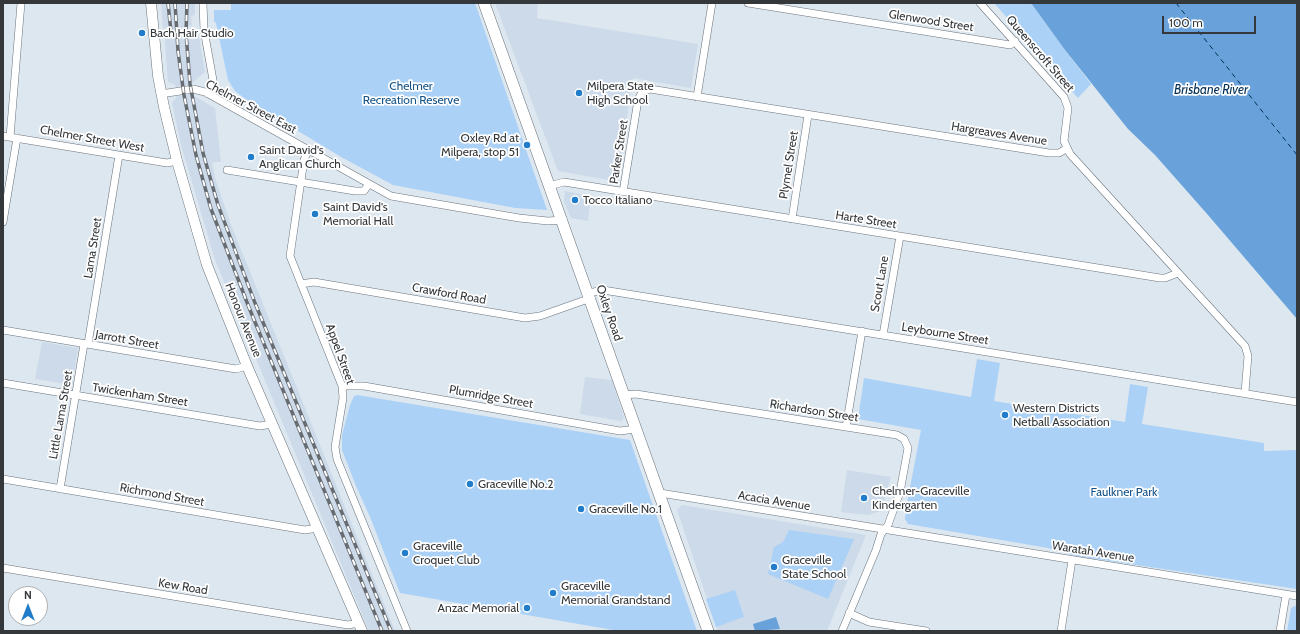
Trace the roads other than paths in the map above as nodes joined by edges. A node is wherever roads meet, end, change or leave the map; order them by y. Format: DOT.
graph roads {
  1 [pos="21,3"];
  2 [pos="151,3"];
  3 [pos="203,3"];
  4 [pos="484,3"];
  5 [pos="703,3"];
  6 [pos="711,3"];
  7 [pos="748,3"];
  8 [pos="980,3"];
  9 [pos="1015,41"];
  10 [pos="642,92"];
  11 [pos="161,94"];
  12 [pos="208,94"];
  13 [pos="698,97"];
  14 [pos="808,115"];
  15 [pos="10,137"];
  16 [pos="1066,149"];
  17 [pos="308,150"];
  18 [pos="119,155"];
  19 [pos="177,161"];
  20 [pos="227,170"];
  21 [pos="301,182"];
  22 [pos="368,185"];
  23 [pos="550,186"];
  24 [pos="624,192"];
  25 [pos="792,219"];
  26 [pos="563,220"];
  27 [pos="3,222"];
  28 [pos="900,236"];
  29 [pos="1178,273"];
  30 [pos="301,284"];
  31 [pos="590,295"];
  32 [pos="3,330"];
  33 [pos="862,331"];
  34 [pos="883,335"];
  35 [pos="86,344"];
  36 [pos="248,366"];
  37 [pos="3,383"];
  38 [pos="342,386"];
  39 [pos="1245,392"];
  40 [pos="624,395"];
  41 [pos="76,396"];
  42 [pos="1297,402"];
  43 [pos="272,424"];
  44 [pos="846,427"];
  45 [pos="636,429"];
  46 [pos="3,480"];
  47 [pos="60,489"];
  48 [pos="660,493"];
  49 [pos="318,528"];
  50 [pos="884,530"];
  51 [pos="1072,560"];
  52 [pos="3,568"];
  53 [pos="1286,595"];
  54 [pos="1297,596"];
  55 [pos="849,613"];
  56 [pos="360,627"];
  57 [pos="406,631"];
  58 [pos="708,631"];
  59 [pos="842,631"];
  60 [pos="926,631"];
  61 [pos="1061,631"];
  62 [pos="1280,631"];
  1 -- 15 [label="street"];
  2 -- 11 [label="main road, Honour Avenue"];
  3 -- 12 [label="street"];
  4 -- 23 [label="main road, Oxley Road"];
  5 -- 6 [label="street"];
  6 -- 13 [label="street"];
  7 -- 9 [label="street, Glenwood Street"];
  8 -- 9 [label="street, Queenscroft Street"];
  9 -- 16 [label="street, Queenscroft Street"];
  10 -- 13 [label="street, Hargreaves Avenue"];
  10 -- 24 [label="street, Parker Street"];
  11 -- 12 [label="street, Chelmer Street East"];
  11 -- 19 [label="main road, Honour Avenue"];
  12 -- 17 [label="street, Chelmer Street East"];
  13 -- 14 [label="street, Hargreaves Avenue"];
  14 -- 16 [label="street, Hargreaves Avenue"];
  14 -- 25 [label="street, Plymel Street"];
  15 -- 18 [label="street, Chelmer Street West"];
  15 -- 27 [label="street"];
  16 -- 29 [label="street"];
  17 -- 21 [label="street, Appel Street"];
  17 -- 22 [label="street, Chelmer Street East"];
  18 -- 19 [label="street, Chelmer Street West"];
  18 -- 35 [label="street, Lama Street"];
  19 -- 36 [label="main road, Honour Avenue"];
  20 -- 21 [label="street"];
  21 -- 22 [label="street"];
  21 -- 30 [label="street, Appel Street"];
  22 -- 26 [label="street, Chelmer Street East"];
  23 -- 24 [label="street, Harte Street"];
  23 -- 26 [label="main road, Oxley Road"];
  24 -- 25 [label="street, Harte Street"];
  25 -- 28 [label="street, Harte Street"];
  26 -- 31 [label="main road, Oxley Road"];
  28 -- 29 [label="street, Harte Street"];
  28 -- 34 [label="street, Scout Lane"];
  29 -- 39 [label="street"];
  30 -- 31 [label="street, Crawford Road"];
  30 -- 38 [label="street, Appel Street"];
  31 -- 33 [label="street, Leybourne Street"];
  31 -- 40 [label="main road, Oxley Road"];
  32 -- 35 [label="street, Jarrott Street"];
  33 -- 34 [label="street, Leybourne Street"];
  33 -- 44 [label="street"];
  34 -- 39 [label="street, Leybourne Street"];
  35 -- 36 [label="street, Jarrott Street"];
  35 -- 41 [label="street, Little Lama Street"];
  36 -- 43 [label="main road, Honour Avenue"];
  37 -- 41 [label="street, Twickenham Street"];
  38 -- 45 [label="street, Plumridge Street"];
  38 -- 57 [label="street, Appel Street"];
  39 -- 42 [label="street, Leybourne Street"];
  40 -- 44 [label="street, Richardson Street"];
  40 -- 45 [label="main road, Oxley Road"];
  41 -- 43 [label="street, Twickenham Street"];
  41 -- 47 [label="street, Little Lama Street"];
  43 -- 49 [label="main road, Honour Avenue"];
  44 -- 50 [label="street, Richardson Street"];
  45 -- 48 [label="main road, Oxley Road"];
  46 -- 47 [label="street, Richmond Street"];
  47 -- 49 [label="street, Richmond Street"];
  48 -- 50 [label="street, Acacia Avenue"];
  48 -- 58 [label="main road, Oxley Road"];
  49 -- 56 [label="main road, Honour Avenue"];
  50 -- 51 [label="street, Waratah Avenue"];
  50 -- 55 [label="street"];
  51 -- 53 [label="street, Waratah Avenue"];
  51 -- 61 [label="street"];
  52 -- 56 [label="street, Kew Road"];
  53 -- 54 [label="street, Waratah Avenue"];
  53 -- 62 [label="street"];
  55 -- 59 [label="street"];
  55 -- 60 [label="street"];
}
